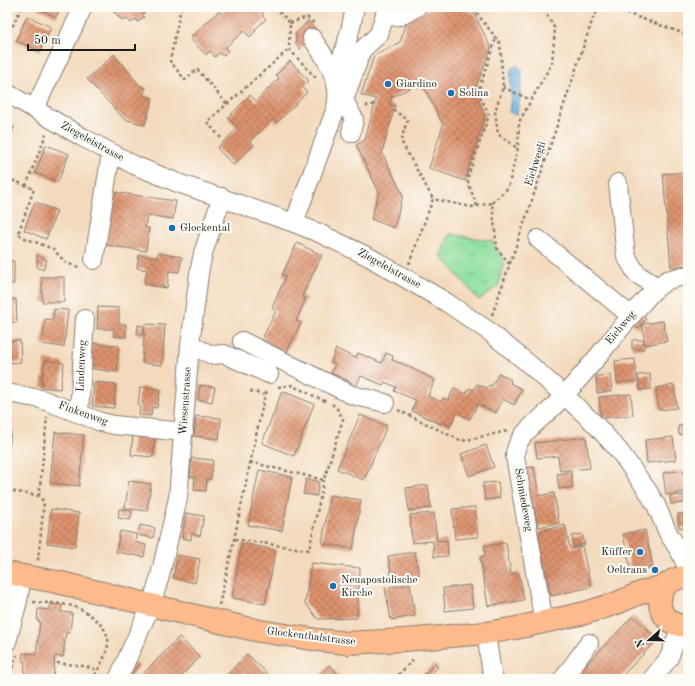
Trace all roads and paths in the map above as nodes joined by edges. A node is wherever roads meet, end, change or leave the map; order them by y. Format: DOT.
graph roads {
  1 [pos="22,7"];
  2 [pos="83,7"];
  3 [pos="181,7"];
  4 [pos="275,7"];
  5 [pos="355,7"];
  6 [pos="417,7"];
  7 [pos="477,7"];
  8 [pos="543,7"];
  9 [pos="604,7"];
  10 [pos="609,7"];
  11 [pos="386,12"];
  12 [pos="290,23"];
  13 [pos="688,35"];
  14 [pos="7,37"];
  15 [pos="312,38"];
  16 [pos="496,38"];
  17 [pos="289,49"];
  18 [pos="503,88"];
  19 [pos="339,89"];
  20 [pos="7,93"];
  21 [pos="531,100"];
  22 [pos="227,104"];
  23 [pos="35,108"];
  24 [pos="393,110"];
  25 [pos="52,119"];
  26 [pos="331,122"];
  27 [pos="221,138"];
  28 [pos="518,148"];
  29 [pos="111,153"];
  30 [pos="7,178"];
  31 [pos="618,183"];
  32 [pos="26,186"];
  33 [pos="222,197"];
  34 [pos="433,199"];
  35 [pos="492,203"];
  36 [pos="477,206"];
  37 [pos="294,223"];
  38 [pos="538,239"];
  39 [pos="94,260"];
  40 [pos="510,265"];
  41 [pos="408,267"];
  42 [pos="688,274"];
  43 [pos="657,287"];
  44 [pos="631,316"];
  45 [pos="85,319"];
  46 [pos="487,330"];
  47 [pos="242,341"];
  48 [pos="190,345"];
  49 [pos="270,374"];
  50 [pos="250,391"];
  51 [pos="7,393"];
  52 [pos="265,395"];
  53 [pos="565,396"];
  54 [pos="49,402"];
  55 [pos="385,403"];
  56 [pos="79,414"];
  57 [pos="528,431"];
  58 [pos="184,432"];
  59 [pos="250,462"];
  60 [pos="324,480"];
  61 [pos="7,490"];
  62 [pos="39,496"];
  63 [pos="235,539"];
  64 [pos="22,575"];
  65 [pos="679,578"];
  66 [pos="18,601"];
  67 [pos="617,603"];
  68 [pos="151,605"];
  69 [pos="662,611"];
  70 [pos="216,621"];
  71 [pos="544,623"];
  72 [pos="684,626"];
  73 [pos="486,633"];
  74 [pos="7,642"];
  75 [pos="589,643"];
  76 [pos="57,663"];
  77 [pos="97,670"];
  78 [pos="93,679"];
  79 [pos="118,679"];
  80 [pos="494,679"];
  81 [pos="563,679"];
  82 [pos="652,679"];
  1 -- 14 [label="path"];
  2 -- 23 [label="street"];
  3 -- 22 [label="path"];
  4 -- 12 [label="path"];
  5 -- 19 [label="street"];
  6 -- 11 [label="street"];
  7 -- 16 [label="path"];
  8 -- 21 [label="path"];
  9 -- 40 [label="path, Eichwegli"];
  10 -- 13 [label="path"];
  11 -- 19 [label="street"];
  15 -- 19 [label="street"];
  16 -- 18 [label="path"];
  16 -- 36 [label="path"];
  17 -- 22 [label="path"];
  18 -- 21 [label="path"];
  18 -- 28 [label="path"];
  19 -- 26 [label="street"];
  19 -- 26 [label="street"];
  20 -- 23 [label="street, Ziegeleistrasse"];
  21 -- 28 [label="path"];
  22 -- 27 [label="path"];
  23 -- 25 [label="street, Ziegeleistrasse"];
  24 -- 34 [label="path"];
  25 -- 29 [label="street, Ziegeleistrasse"];
  25 -- 32 [label="path"];
  26 -- 37 [label="street"];
  28 -- 35 [label="path"];
  29 -- 33 [label="street, Ziegeleistrasse"];
  29 -- 39 [label="street"];
  30 -- 32 [label="path"];
  31 -- 43 [label="street"];
  32 -- 39 [label="path"];
  33 -- 37 [label="street, Ziegeleistrasse"];
  33 -- 48 [label="street, Wiesenstrasse"];
  34 -- 36 [label="path"];
  34 -- 41 [label="path"];
  35 -- 36 [label="path"];
  35 -- 40 [label="path"];
  37 -- 46 [label="street, Ziegeleistrasse"];
  38 -- 44 [label="street"];
  40 -- 46 [label="path, Eichwegli"];
  42 -- 43 [label="street, Eichweg"];
  43 -- 44 [label="street, Eichweg"];
  44 -- 53 [label="street, Eichweg"];
  45 -- 56 [label="street, Lindenweg"];
  46 -- 53 [label="street, Ziegeleistrasse"];
  47 -- 55 [label="street"];
  48 -- 49 [label="street"];
  48 -- 58 [label="street, Wiesenstrasse"];
  50 -- 52 [label="path"];
  51 -- 54 [label="street, Finkenweg"];
  52 -- 59 [label="path"];
  52 -- 60 [label="path"];
  53 -- 57 [label="street, Schmiedeweg"];
  53 -- 65 [label="street, Ziegeleistrasse"];
  54 -- 56 [label="street, Finkenweg"];
  54 -- 62 [label="path"];
  55 -- 57 [label="path"];
  56 -- 58 [label="street, Finkenweg"];
  57 -- 71 [label="street, Schmiedeweg"];
  58 -- 68 [label="street, Wiesenstrasse"];
  59 -- 60 [label="path"];
  59 -- 63 [label="path"];
  60 -- 63 [label="path"];
  61 -- 62 [label="path"];
  62 -- 64 [label="path"];
  63 -- 70 [label="path"];
  64 -- 66 [label="street"];
  64 -- 68 [label="main road, Glockenthalstrasse"];
  65 -- 67 [label="main road, Glockenthalstrasse"];
  65 -- 69 [label="main road"];
  66 -- 74 [label="street"];
  66 -- 77 [label="path"];
  67 -- 69 [label="main road, Glockenthalstrasse"];
  67 -- 71 [label="main road, Glockenthalstrasse"];
  68 -- 70 [label="main road, Glockenthalstrasse"];
  68 -- 79 [label="street, Wiesenstrasse"];
  69 -- 72 [label="main road"];
  70 -- 73 [label="main road, Glockenthalstrasse"];
  71 -- 73 [label="main road, Glockenthalstrasse"];
  72 -- 82 [label="street"];
  73 -- 80 [label="street"];
  75 -- 81 [label="street"];
  76 -- 77 [label="path"];
  77 -- 78 [label="path"];
}
